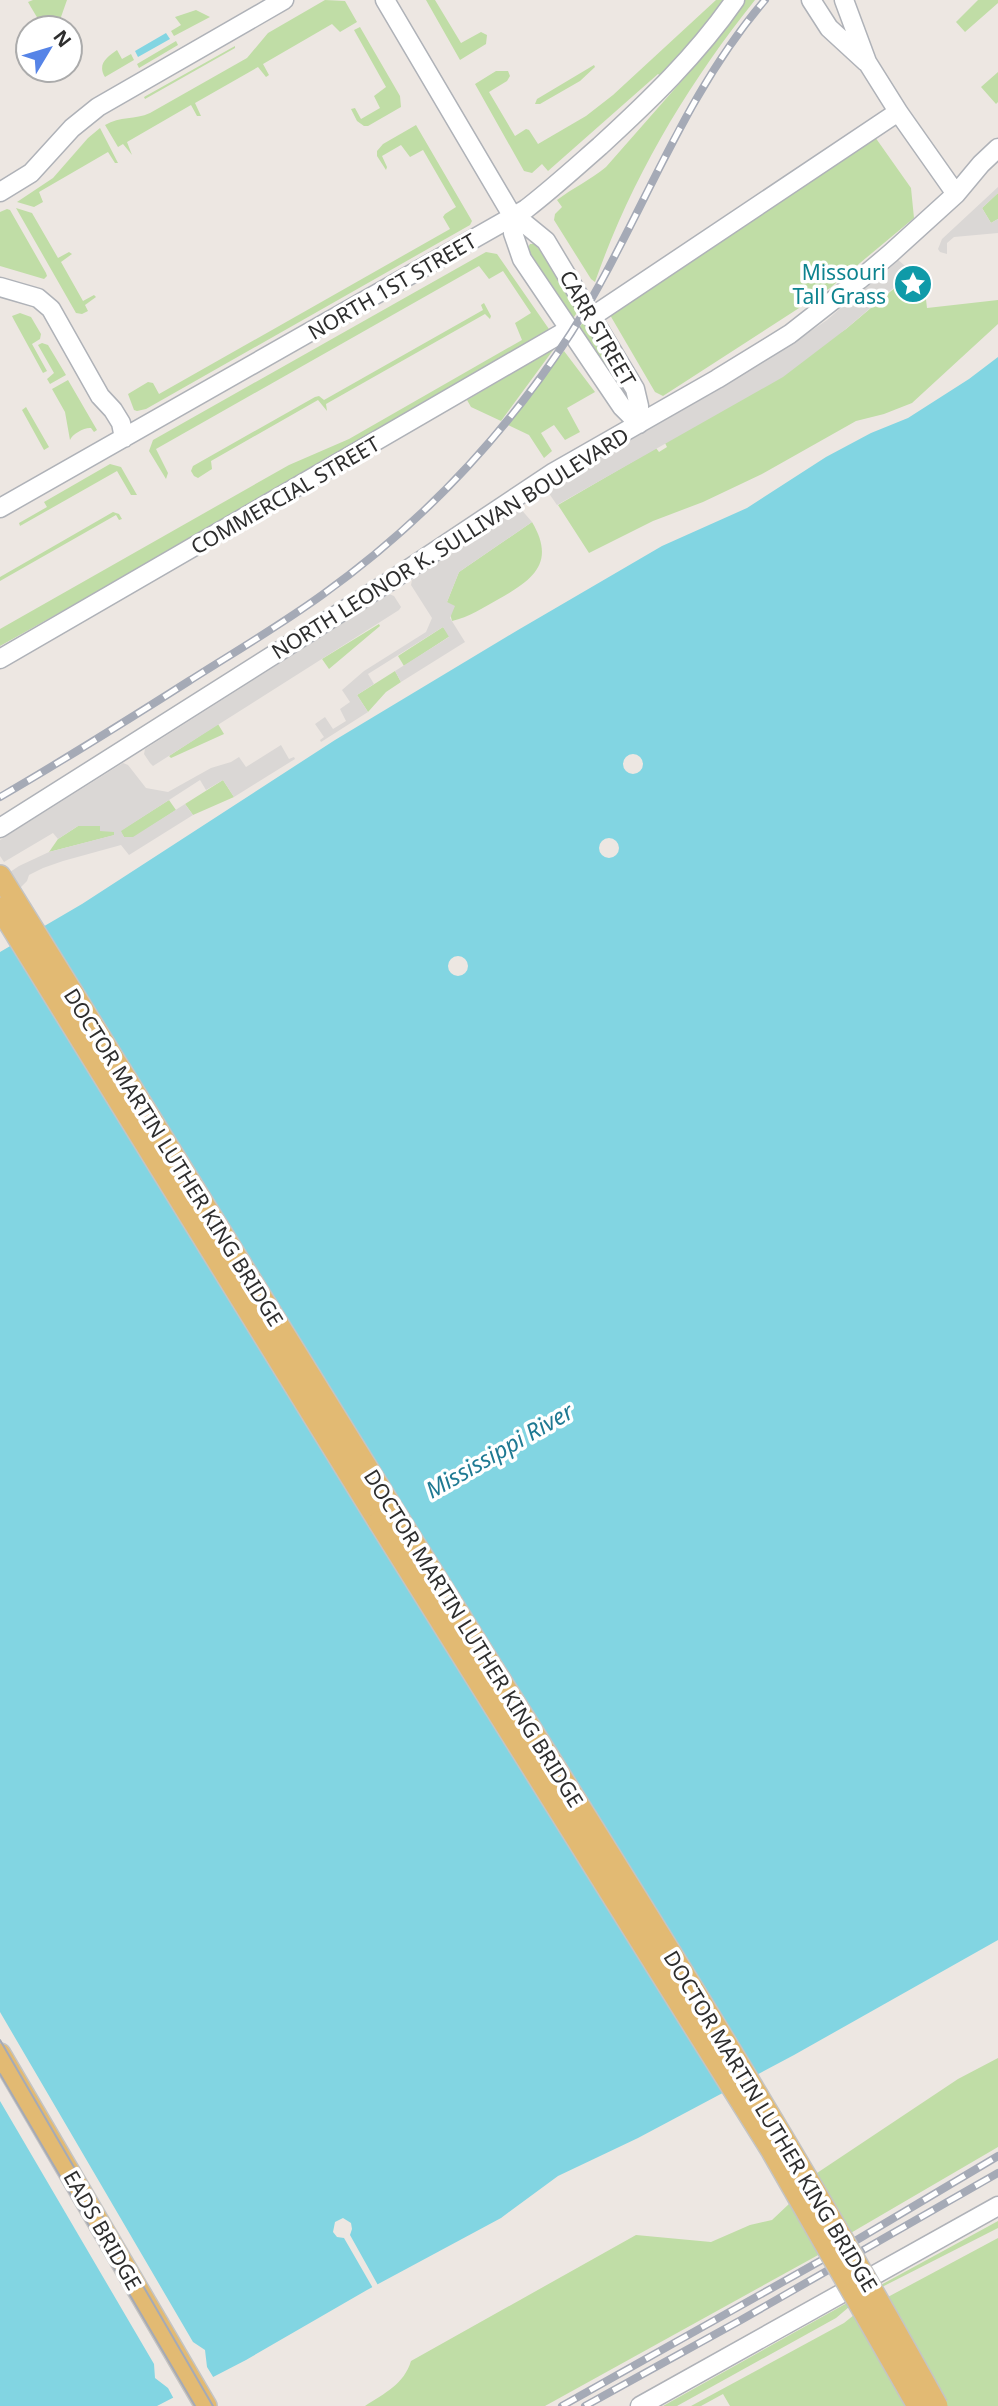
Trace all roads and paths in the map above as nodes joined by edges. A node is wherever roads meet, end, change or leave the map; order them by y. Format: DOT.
graph roads {
  1 [pos="284,0"];
  2 [pos="385,0"];
  3 [pos="735,0"];
  4 [pos="811,0"];
  5 [pos="844,0"];
  6 [pos="867,62"];
  7 [pos="898,112"];
  8 [pos="998,148"];
  9 [pos="0,192"];
  10 [pos="956,194"];
  11 [pos="513,217"];
  12 [pos="0,287"];
  13 [pos="593,316"];
  14 [pos="569,329"];
  15 [pos="639,424"];
  16 [pos="124,438"];
  17 [pos="0,508"];
  18 [pos="0,659"];
  19 [pos="0,828"];
  20 [pos="0,876"];
  21 [pos="0,908"];
  22 [pos="0,2054"];
  23 [pos="998,2206"];
  24 [pos="206,2406"];
  25 [pos="640,2406"];
  26 [pos="918,2406"];
  27 [pos="937,2406"];
  1 -- 9 [label="street"];
  2 -- 11 [label="street, CARR STREET"];
  3 -- 11 [label="street, NORTH 1ST STREET"];
  4 -- 6 [label="street"];
  5 -- 6 [label="street"];
  6 -- 7 [label="street"];
  7 -- 10 [label="street"];
  7 -- 13 [label="street"];
  8 -- 10 [label="street, NORTH LEONOR K. SULLIVAN BOULEVARD"];
  10 -- 15 [label="street, NORTH LEONOR K. SULLIVAN BOULEVARD"];
  11 -- 13 [label="street, CARR STREET"];
  11 -- 14 [label="street, CARR STREET"];
  11 -- 16 [label="street, NORTH 1ST STREET"];
  12 -- 16 [label="street"];
  13 -- 15 [label="street, CARR STREET"];
  14 -- 15 [label="street, CARR STREET"];
  14 -- 18 [label="street, COMMERCIAL STREET"];
  15 -- 19 [label="street, NORTH LEONOR K. SULLIVAN BOULEVARD"];
  16 -- 17 [label="street, NORTH 1ST STREET"];
  20 -- 27 [label="main road, DOCTOR MARTIN LUTHER KING BRIDGE, bridge"];
  21 -- 26 [label="main road, DOCTOR MARTIN LUTHER KING BRIDGE, bridge"];
  22 -- 24 [label="main road, EADS BRIDGE"];
  23 -- 25 [label="street"];
}
